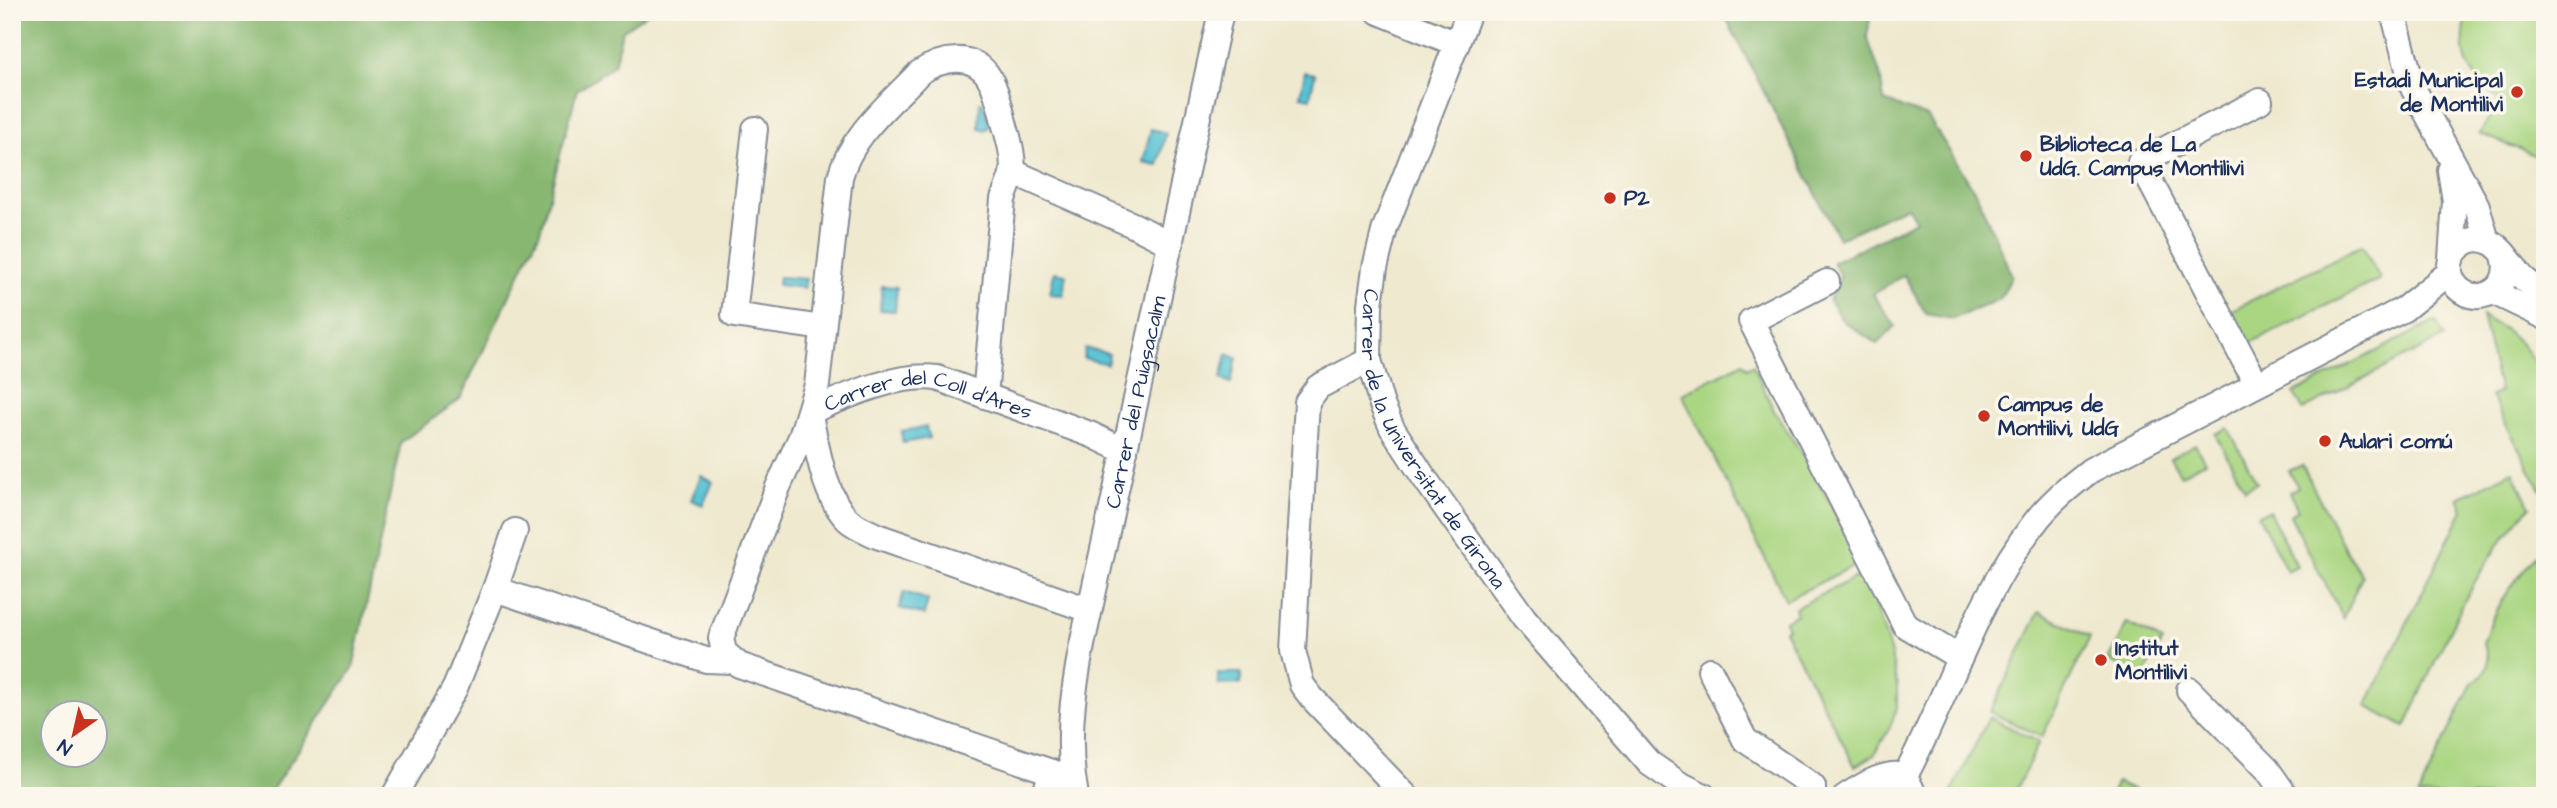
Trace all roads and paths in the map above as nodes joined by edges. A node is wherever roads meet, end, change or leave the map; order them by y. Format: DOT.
graph roads {
  1 [pos="1221,12"];
  2 [pos="1379,12"];
  3 [pos="1469,12"];
  4 [pos="2393,12"];
  5 [pos="1457,44"];
  6 [pos="2260,101"];
  7 [pos="755,129"];
  8 [pos="2446,152"];
  9 [pos="1013,172"];
  10 [pos="1171,244"];
  11 [pos="2495,248"];
  12 [pos="2451,265"];
  13 [pos="1827,282"];
  14 [pos="2481,293"];
  15 [pos="2545,295"];
  16 [pos="2404,309"];
  17 [pos="2545,317"];
  18 [pos="822,328"];
  19 [pos="1369,360"];
  20 [pos="2256,383"];
  21 [pos="985,396"];
  22 [pos="809,412"];
  23 [pos="1125,451"];
  24 [pos="515,531"];
  25 [pos="495,589"];
  26 [pos="1089,610"];
  27 [pos="1960,658"];
  28 [pos="732,661"];
  29 [pos="1710,670"];
  30 [pos="2189,690"];
  31 [pos="1061,785"];
  32 [pos="1910,786"];
  33 [pos="1677,789"];
  34 [pos="394,796"];
  35 [pos="1406,796"];
  36 [pos="1704,796"];
  37 [pos="1813,796"];
  38 [pos="1846,796"];
  39 [pos="2286,796"];
  1 -- 10 [label="street, Carrer del Puigsacalm"];
  2 -- 5 [label="street"];
  3 -- 5 [label="street, Carrer de la Universitat de Girona"];
  4 -- 8 [label="street"];
  5 -- 19 [label="street, Carrer de la Universitat de Girona"];
  6 -- 20 [label="street"];
  7 -- 18 [label="street"];
  8 -- 11 [label="street"];
  8 -- 12 [label="street"];
  9 -- 10 [label="street"];
  9 -- 18 [label="street"];
  9 -- 21 [label="street"];
  10 -- 23 [label="street, Carrer del Puigsacalm"];
  11 -- 12 [label="street"];
  11 -- 14 [label="street"];
  11 -- 15 [label="street"];
  12 -- 14 [label="street"];
  12 -- 16 [label="street"];
  13 -- 27 [label="street"];
  14 -- 16 [label="street"];
  14 -- 17 [label="street"];
  16 -- 20 [label="street"];
  18 -- 22 [label="street"];
  19 -- 33 [label="street, Carrer de la Universitat de Girona"];
  19 -- 35 [label="street"];
  20 -- 27 [label="street"];
  21 -- 22 [label="street, Carrer del Coll d'Ares"];
  21 -- 23 [label="street, Carrer del Coll d'Ares"];
  22 -- 26 [label="street, Carrer del Coll d'Ares"];
  22 -- 28 [label="street"];
  23 -- 26 [label="street, Carrer del Puigsacalm"];
  24 -- 25 [label="street"];
  25 -- 28 [label="street"];
  25 -- 34 [label="street"];
  26 -- 31 [label="street, Carrer del Puigsacalm"];
  27 -- 32 [label="street"];
  28 -- 31 [label="street"];
  29 -- 37 [label="street"];
  30 -- 39 [label="street"];
  32 -- 38 [label="street"];
  33 -- 36 [label="street, Carrer de la Universitat de Girona"];
}
